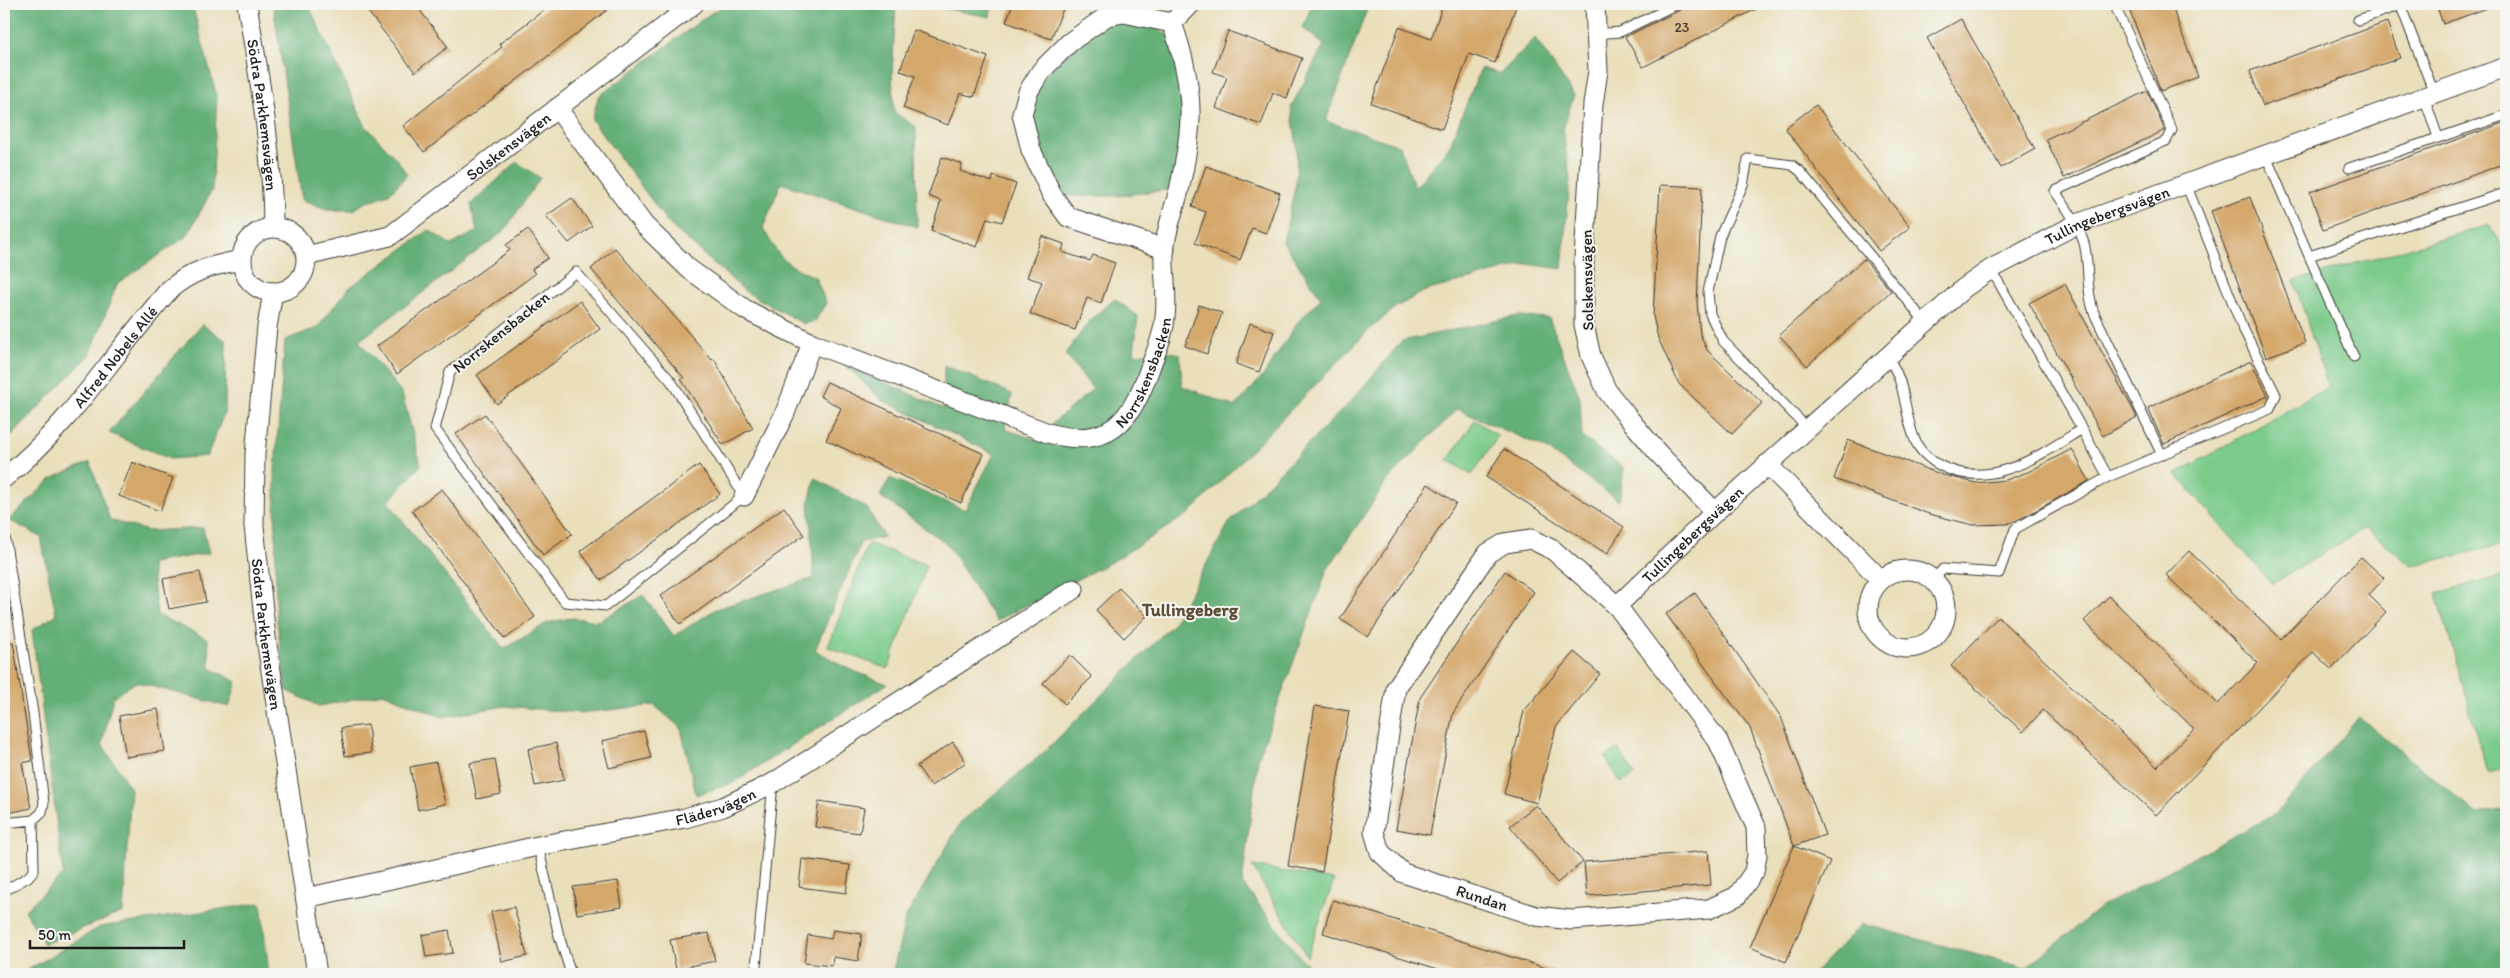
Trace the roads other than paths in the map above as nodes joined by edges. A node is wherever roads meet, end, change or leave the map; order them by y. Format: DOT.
graph roads {
  1 [pos="247,4"];
  2 [pos="694,4"];
  3 [pos="1191,4"];
  4 [pos="1596,4"];
  5 [pos="1677,4"];
  6 [pos="2114,4"];
  7 [pos="2400,4"];
  8 [pos="2358,20"];
  9 [pos="1172,22"];
  10 [pos="1596,34"];
  11 [pos="2506,67"];
  12 [pos="2429,95"];
  13 [pos="557,108"];
  14 [pos="2506,115"];
  15 [pos="2438,137"];
  16 [pos="2265,154"];
  17 [pos="2350,168"];
  18 [pos="2186,184"];
  19 [pos="2505,196"];
  20 [pos="2077,224"];
  21 [pos="273,227"];
  22 [pos="1165,249"];
  23 [pos="306,256"];
  24 [pos="2310,256"];
  25 [pos="241,260"];
  26 [pos="1991,269"];
  27 [pos="273,292"];
  28 [pos="1926,323"];
  29 [pos="812,343"];
  30 [pos="1887,357"];
  31 [pos="2354,357"];
  32 [pos="1807,428"];
  33 [pos="2082,429"];
  34 [pos="2162,455"];
  35 [pos="1768,464"];
  36 [pos="2108,477"];
  37 [pos="4,478"];
  38 [pos="744,496"];
  39 [pos="1715,512"];
  40 [pos="4,531"];
  41 [pos="7,564"];
  42 [pos="1881,580"];
  43 [pos="1932,580"];
  44 [pos="1074,589"];
  45 [pos="1617,606"];
  46 [pos="773,783"];
  47 [pos="33,820"];
  48 [pos="4,823"];
  49 [pos="538,846"];
  50 [pos="4,891"];
  51 [pos="306,898"];
  52 [pos="756,967"];
  53 [pos="317,974"];
  54 [pos="571,974"];
  1 -- 21 [label="street, Södra Parkhemsvägen"];
  2 -- 13 [label="street, Solskensvägen"];
  3 -- 9 [label="street"];
  4 -- 10 [label="street, Solskensvägen"];
  5 -- 10 [label="lane"];
  6 -- 20 [label="lane"];
  7 -- 8 [label="lane"];
  7 -- 12 [label="lane"];
  9 -- 22 [label="street, Norrskensbacken"];
  9 -- 22 [label="street"];
  10 -- 39 [label="street, Solskensvägen"];
  11 -- 12 [label="street, Tullingebergsvägen"];
  12 -- 15 [label="lane"];
  12 -- 16 [label="street, Tullingebergsvägen"];
  13 -- 23 [label="street, Solskensvägen"];
  13 -- 29 [label="street, Norrskensbacken"];
  14 -- 15 [label="lane"];
  15 -- 17 [label="lane"];
  16 -- 18 [label="street, Tullingebergsvägen"];
  16 -- 24 [label="lane"];
  18 -- 20 [label="street, Tullingebergsvägen"];
  18 -- 34 [label="lane"];
  19 -- 24 [label="lane"];
  20 -- 26 [label="street, Tullingebergsvägen"];
  20 -- 34 [label="lane"];
  21 -- 23 [label="street"];
  21 -- 25 [label="street"];
  22 -- 29 [label="street, Norrskensbacken"];
  23 -- 27 [label="street"];
  24 -- 31 [label="lane"];
  25 -- 27 [label="street"];
  25 -- 37 [label="street, Alfred Nobels Allé"];
  26 -- 28 [label="street, Tullingebergsvägen"];
  26 -- 33 [label="lane"];
  27 -- 51 [label="street, Södra Parkhemsvägen"];
  28 -- 30 [label="street, Tullingebergsvägen"];
  28 -- 32 [label="lane"];
  29 -- 38 [label="street, Norrskensbacken"];
  30 -- 32 [label="street, Tullingebergsvägen"];
  30 -- 33 [label="lane"];
  32 -- 35 [label="street, Tullingebergsvägen"];
  33 -- 36 [label="lane"];
  34 -- 36 [label="lane"];
  35 -- 39 [label="street, Tullingebergsvägen"];
  35 -- 42 [label="street"];
  36 -- 43 [label="lane"];
  38 -- 38 [label="lane, Norrskensbacken"];
  39 -- 45 [label="street, Tullingebergsvägen"];
  40 -- 41 [label="lane"];
  41 -- 47 [label="lane"];
  42 -- 43 [label="street"];
  42 -- 43 [label="street"];
  44 -- 46 [label="street, Flädervägen"];
  45 -- 45 [label="street, Rundan"];
  46 -- 49 [label="street, Flädervägen"];
  46 -- 52 [label="lane"];
  47 -- 48 [label="lane"];
  47 -- 50 [label="lane"];
  49 -- 51 [label="street, Flädervägen"];
  49 -- 54 [label="lane"];
  51 -- 53 [label="street, Södra Parkhemsvägen"];
}
